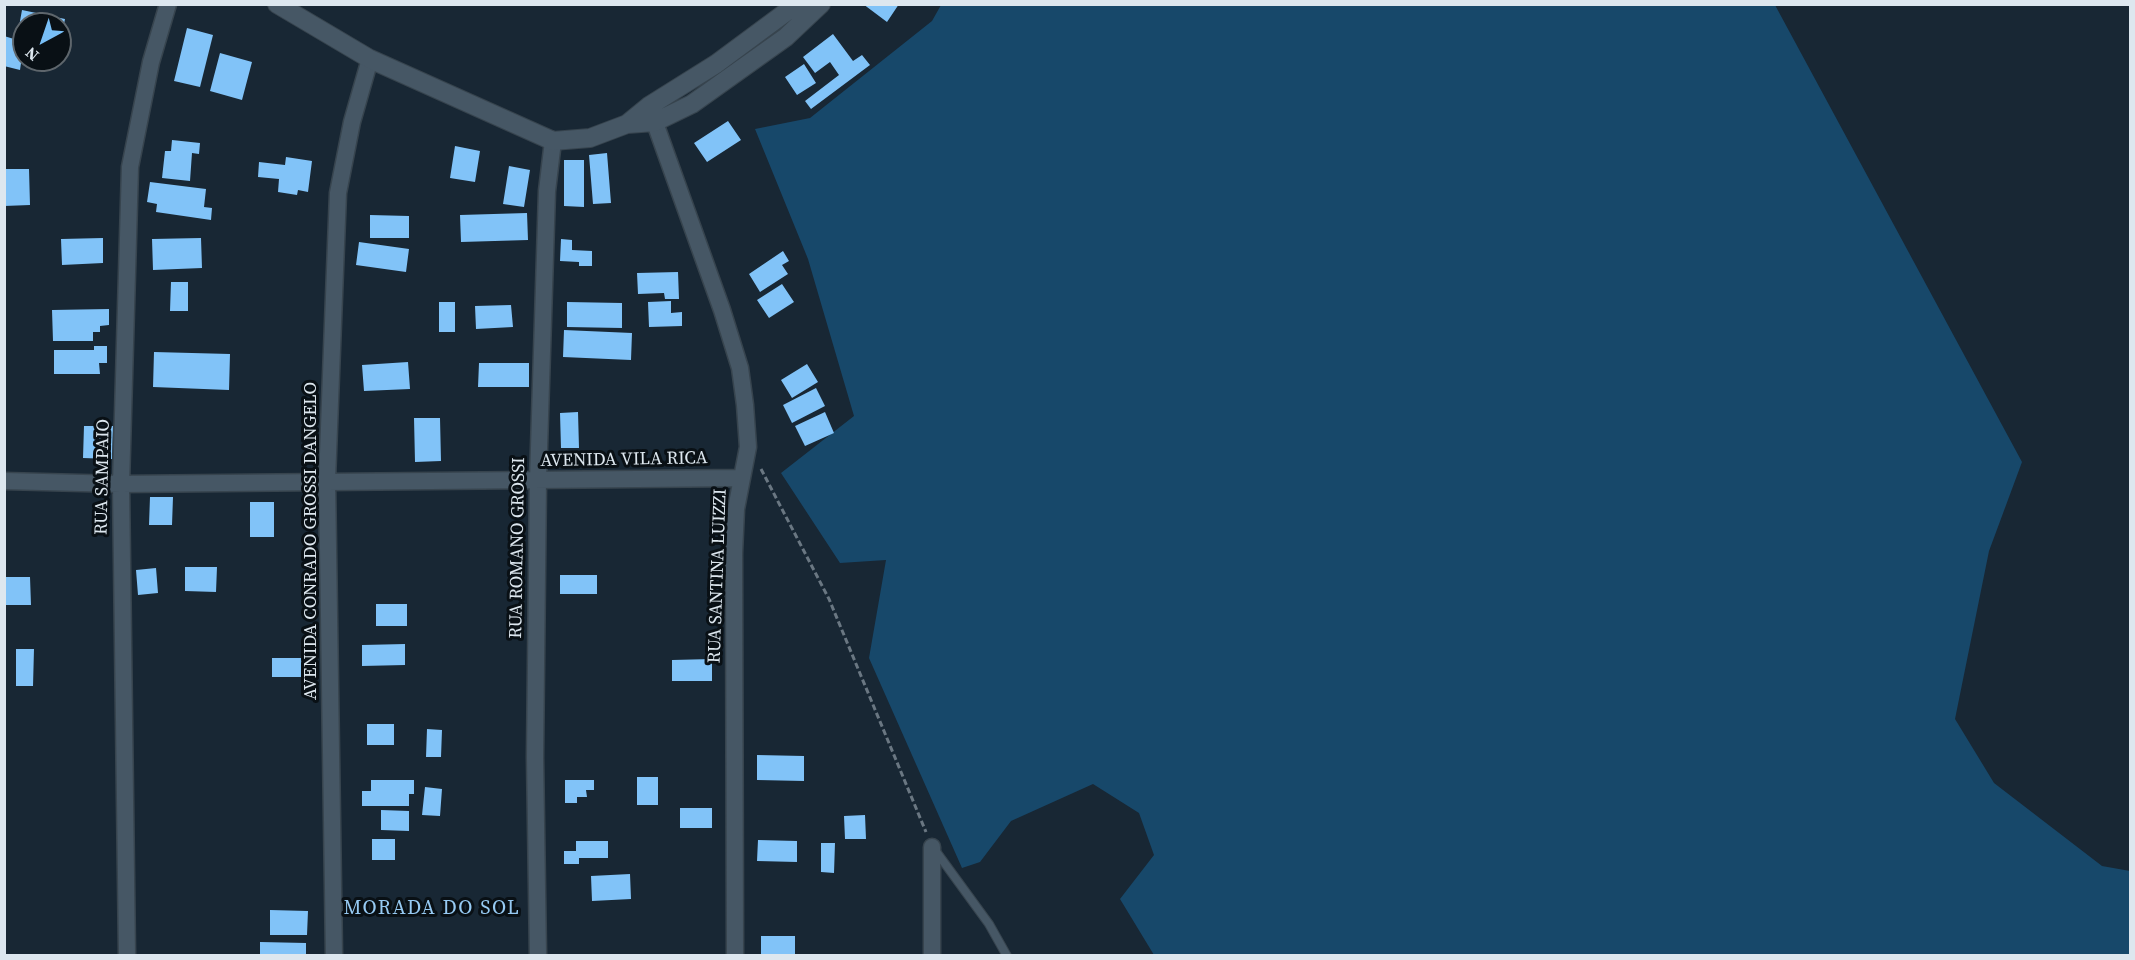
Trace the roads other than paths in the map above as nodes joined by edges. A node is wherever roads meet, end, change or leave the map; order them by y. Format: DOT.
graph roads {
  1 [pos="168,4"];
  2 [pos="277,4"];
  3 [pos="797,4"];
  4 [pos="821,4"];
  5 [pos="370,59"];
  6 [pos="652,114"];
  7 [pos="553,141"];
  8 [pos="740,478"];
  9 [pos="327,480"];
  10 [pos="538,480"];
  11 [pos="4,481"];
  12 [pos="121,484"];
  13 [pos="932,847"];
  14 [pos="127,956"];
  15 [pos="334,956"];
  16 [pos="538,956"];
  17 [pos="735,956"];
  18 [pos="932,956"];
  19 [pos="1007,956"];
  1 -- 12 [label="street, RUA SAMPAIO"];
  2 -- 5 [label="street"];
  3 -- 6 [label="street"];
  4 -- 6 [label="street"];
  5 -- 7 [label="street"];
  5 -- 9 [label="street, AVENIDA CONRADO GROSSI DANGELO"];
  6 -- 7 [label="street"];
  6 -- 8 [label="street, RUA SANTINA LUIZZI"];
  7 -- 10 [label="street, RUA ROMANO GROSSI"];
  8 -- 10 [label="street, AVENIDA VILA RICA"];
  8 -- 17 [label="street, RUA SANTINA LUIZZI"];
  9 -- 10 [label="street, AVENIDA VILA RICA"];
  9 -- 12 [label="street, AVENIDA VILA RICA"];
  9 -- 15 [label="street, AVENIDA CONRADO GROSSI DANGELO"];
  10 -- 16 [label="street, RUA ROMANO GROSSI"];
  11 -- 12 [label="street, AVENIDA VILA RICA"];
  12 -- 14 [label="street, RUA SAMPAIO"];
  13 -- 18 [label="street"];
  13 -- 19 [label="lane"];
}
